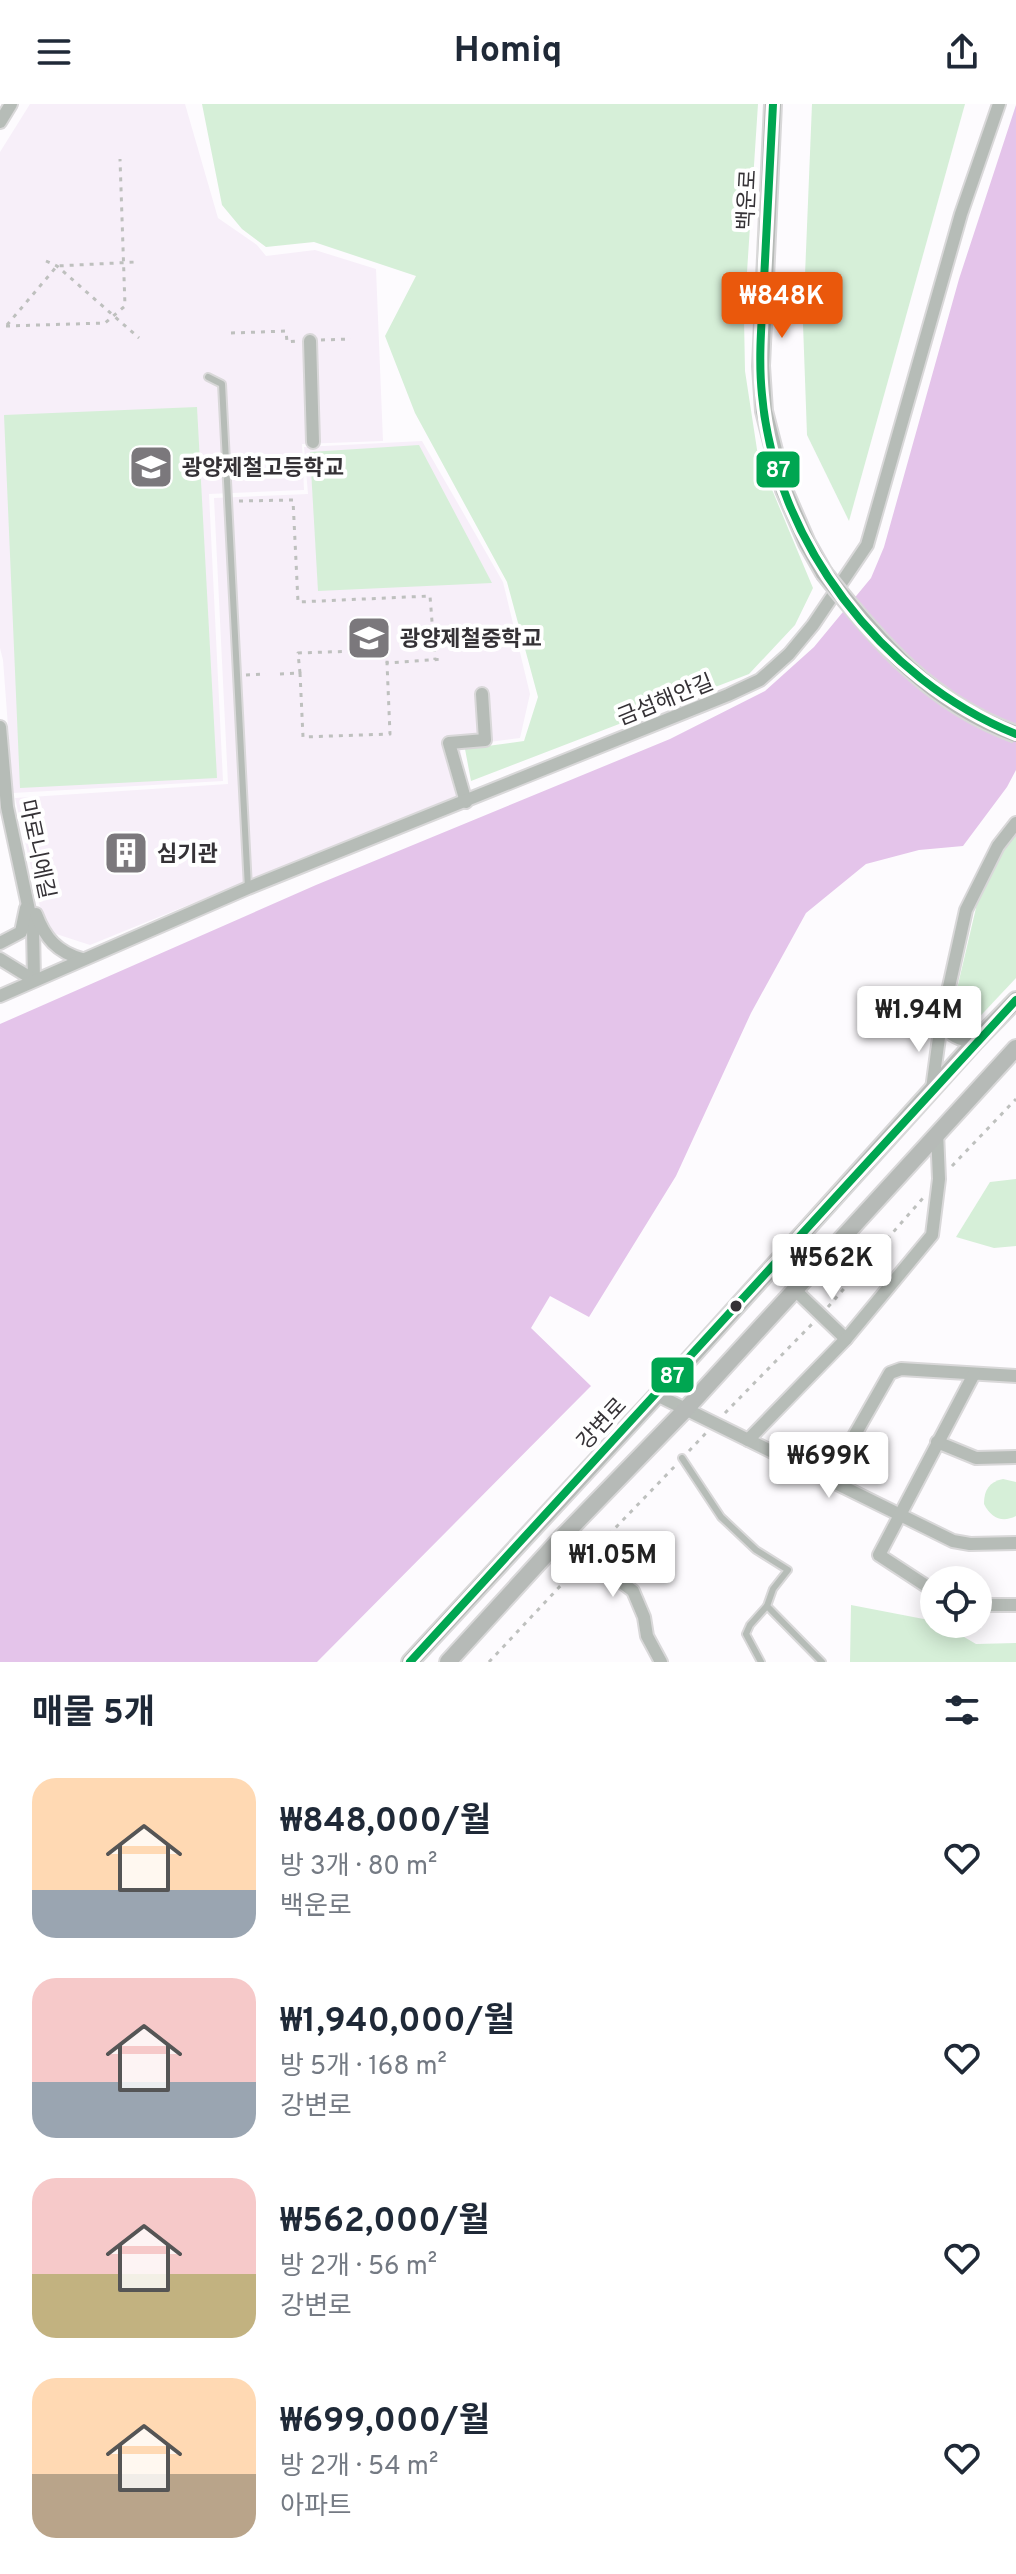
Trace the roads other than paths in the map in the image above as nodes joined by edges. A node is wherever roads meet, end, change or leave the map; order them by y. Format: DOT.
graph roads {
  1 [pos="11,104"];
  2 [pos="773,104"];
  3 [pos="999,104"];
  4 [pos="0,122"];
  5 [pos="310,341"];
  6 [pos="208,377"];
  7 [pos="313,442"];
  8 [pos="482,694"];
  9 [pos="0,727"];
  10 [pos="1016,734"];
  11 [pos="466,802"];
  12 [pos="1016,823"];
  13 [pos="248,888"];
  14 [pos="28,893"];
  15 [pos="0,943"];
  16 [pos="0,959"];
  17 [pos="82,959"];
  18 [pos="34,980"];
  19 [pos="0,996"];
  20 [pos="1016,1000"];
  21 [pos="941,1023"];
  22 [pos="975,1042"];
  23 [pos="1016,1048"];
  24 [pos="932,1089"];
  25 [pos="937,1132"];
  26 [pos="795,1290"];
  27 [pos="846,1339"];
  28 [pos="974,1374"];
  29 [pos="1016,1376"];
  30 [pos="657,1395"];
  31 [pos="686,1409"];
  32 [pos="748,1440"];
  33 [pos="937,1442"];
  34 [pos="1016,1457"];
  35 [pos="682,1458"];
  36 [pos="829,1480"];
  37 [pos="899,1514"];
  38 [pos="562,1537"];
  39 [pos="1016,1543"];
  40 [pos="920,1582"];
  41 [pos="992,1605"];
  42 [pos="1016,1605"];
  43 [pos="767,1606"];
  44 [pos="410,1662"];
  45 [pos="448,1662"];
  46 [pos="661,1662"];
  47 [pos="761,1662"];
  48 [pos="822,1662"];
  1 -- 4 [label="street"];
  2 -- 10 [label="main road, 백운로, bridge"];
  3 -- 11 [label="street, 금섬해안길"];
  5 -- 7 [label="street"];
  6 -- 13 [label="lane"];
  8 -- 11 [label="street"];
  9 -- 14 [label="street, 마로니에길"];
  11 -- 13 [label="street, 금섬해안길"];
  12 -- 21 [label="street"];
  13 -- 17 [label="street, 금섬해안길"];
  14 -- 15 [label="street"];
  14 -- 17 [label="street"];
  14 -- 18 [label="street, 마로니에길"];
  16 -- 18 [label="street"];
  17 -- 18 [label="street, 금섬해안길"];
  18 -- 19 [label="street, 금섬해안길"];
  20 -- 22 [label="main road, 강변로"];
  21 -- 22 [label="street"];
  21 -- 24 [label="street"];
  22 -- 24 [label="main road, 강변로"];
  23 -- 25 [label="main road"];
  24 -- 30 [label="main road, 강변로"];
  25 -- 26 [label="main road"];
  25 -- 27 [label="street"];
  26 -- 27 [label="street"];
  26 -- 31 [label="main road"];
  27 -- 32 [label="street"];
  28 -- 29 [label="street"];
  28 -- 33 [label="street"];
  28 -- 36 [label="street"];
  30 -- 31 [label="street"];
  30 -- 44 [label="main road, 강변로"];
  31 -- 32 [label="street"];
  31 -- 38 [label="main road"];
  32 -- 36 [label="street"];
  33 -- 34 [label="street"];
  33 -- 37 [label="street"];
  35 -- 43 [label="lane"];
  36 -- 37 [label="street"];
  37 -- 39 [label="street"];
  37 -- 40 [label="street"];
  38 -- 45 [label="main road"];
  38 -- 46 [label="street"];
  41 -- 42 [label="street"];
  43 -- 47 [label="lane"];
  43 -- 48 [label="lane"];
}
